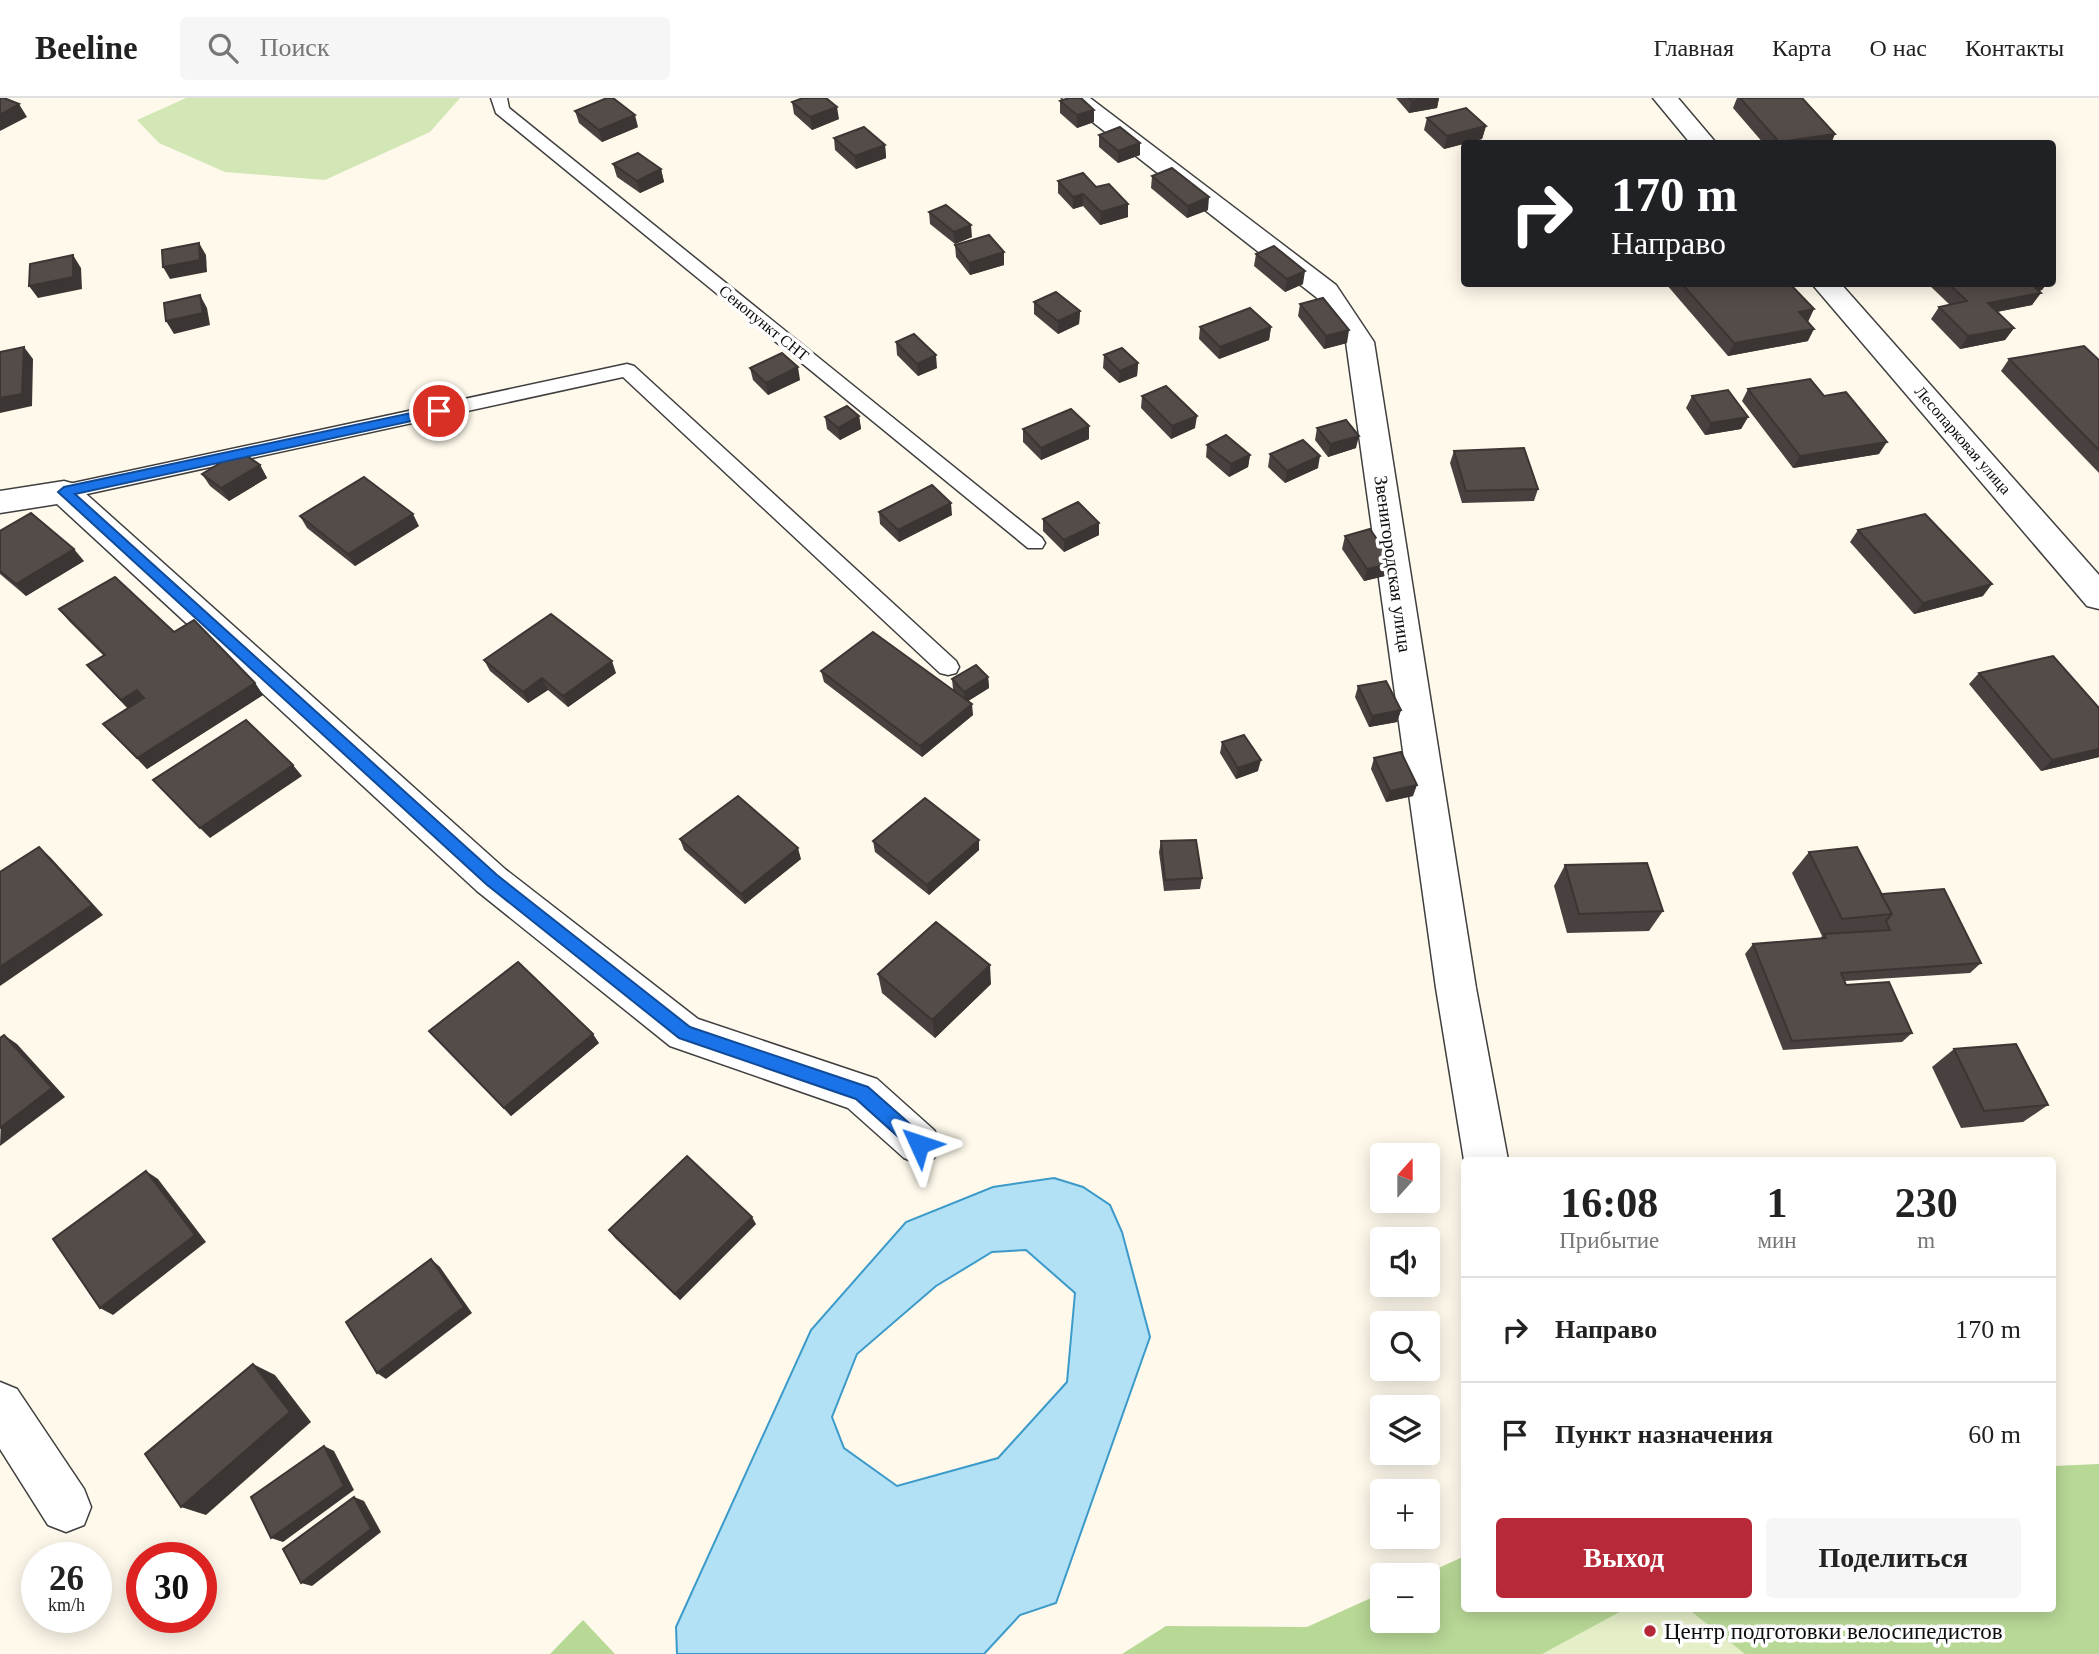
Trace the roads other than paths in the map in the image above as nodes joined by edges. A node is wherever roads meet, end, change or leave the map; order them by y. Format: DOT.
graph roads {
  1 [pos="499,98"];
  2 [pos="1074,98"];
  3 [pos="1665,98"];
  4 [pos="1702,140"];
  5 [pos="1829,287"];
  6 [pos="64,492"];
  7 [pos="0,502"];
  8 [pos="1035,543"];
  9 [pos="2099,597"];
  10 [pos="948,667"];
  11 [pos="919,1144"];
  12 [pos="1485,1157"];
  13 [pos="0,1406"];
  14 [pos="66,1507"];
  1 -- 8 [label="lane, Сенопункт СНТ"];
  2 -- 12 [label="street, Звенигородская улица"];
  3 -- 4 [label="street"];
  5 -- 9 [label="street, Лесопарковая улица"];
  6 -- 7 [label="street"];
  6 -- 10 [label="lane"];
  6 -- 11 [label="street"];
  13 -- 14 [label="street"];
}
